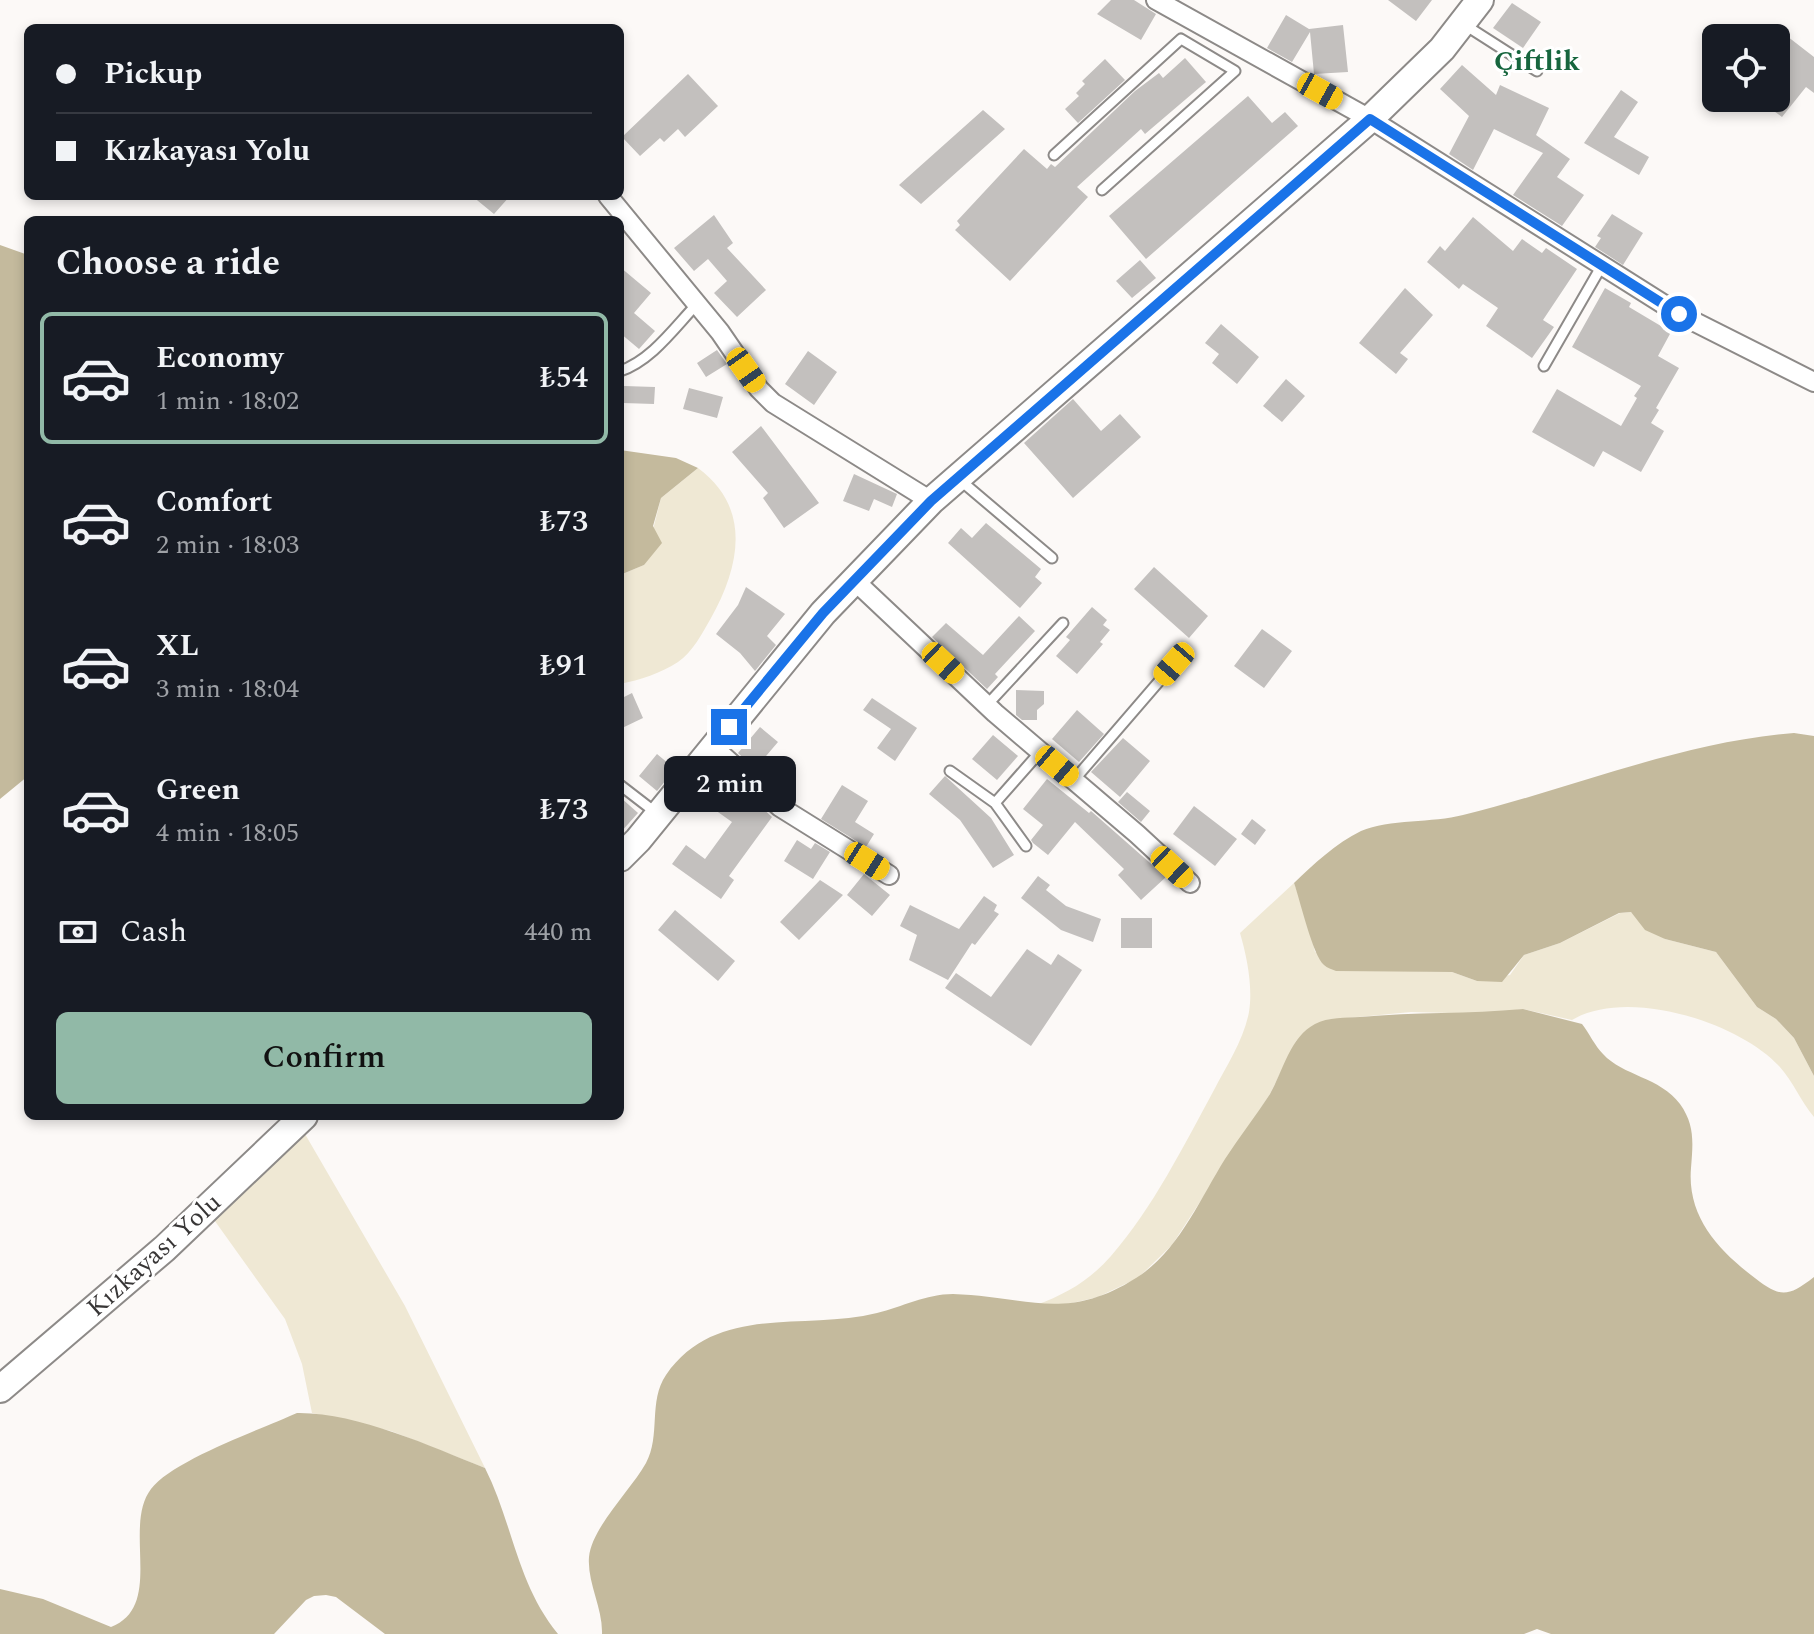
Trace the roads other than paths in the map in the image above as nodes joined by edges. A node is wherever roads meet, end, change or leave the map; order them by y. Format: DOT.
graph roads {
  1 [pos="1156,0"];
  2 [pos="1480,0"];
  3 [pos="1182,15"];
  4 [pos="1462,24"];
  5 [pos="1181,39"];
  6 [pos="1537,71"];
  7 [pos="1370,119"];
  8 [pos="1054,155"];
  9 [pos="1102,190"];
  10 [pos="611,200"];
  11 [pos="1601,267"];
  12 [pos="697,304"];
  13 [pos="1544,366"];
  14 [pos="624,370"];
  15 [pos="1814,382"];
  16 [pos="957,477"];
  17 [pos="931,501"];
  18 [pos="1052,558"];
  19 [pos="855,581"];
  20 [pos="1063,623"];
  21 [pos="1174,664"];
  22 [pos="987,705"];
  23 [pos="713,747"];
  24 [pos="1040,752"];
  25 [pos="950,771"];
  26 [pos="1074,780"];
  27 [pos="624,788"];
  28 [pos="995,803"];
  29 [pos="659,815"];
  30 [pos="1026,846"];
  31 [pos="624,854"];
  32 [pos="889,875"];
  33 [pos="1190,883"];
  34 [pos="300,1120"];
  35 [pos="0,1389"];
  1 -- 3 [label="street"];
  2 -- 4 [label="street"];
  3 -- 5 [label="lane"];
  3 -- 7 [label="street"];
  4 -- 6 [label="lane"];
  4 -- 7 [label="street"];
  5 -- 8 [label="lane"];
  5 -- 9 [label="lane"];
  7 -- 11 [label="street"];
  7 -- 16 [label="street"];
  10 -- 12 [label="street"];
  11 -- 13 [label="lane"];
  11 -- 15 [label="street"];
  12 -- 14 [label="lane"];
  12 -- 17 [label="street"];
  16 -- 17 [label="street"];
  16 -- 18 [label="lane"];
  17 -- 19 [label="street"];
  19 -- 22 [label="street"];
  19 -- 23 [label="street"];
  20 -- 22 [label="lane"];
  21 -- 26 [label="lane"];
  22 -- 24 [label="street"];
  23 -- 29 [label="street"];
  23 -- 32 [label="street"];
  24 -- 26 [label="street"];
  24 -- 28 [label="lane"];
  25 -- 28 [label="lane"];
  26 -- 33 [label="street"];
  27 -- 29 [label="lane"];
  28 -- 30 [label="lane"];
  29 -- 31 [label="street"];
  34 -- 35 [label="street, Kızkayası Yolu"];
}
